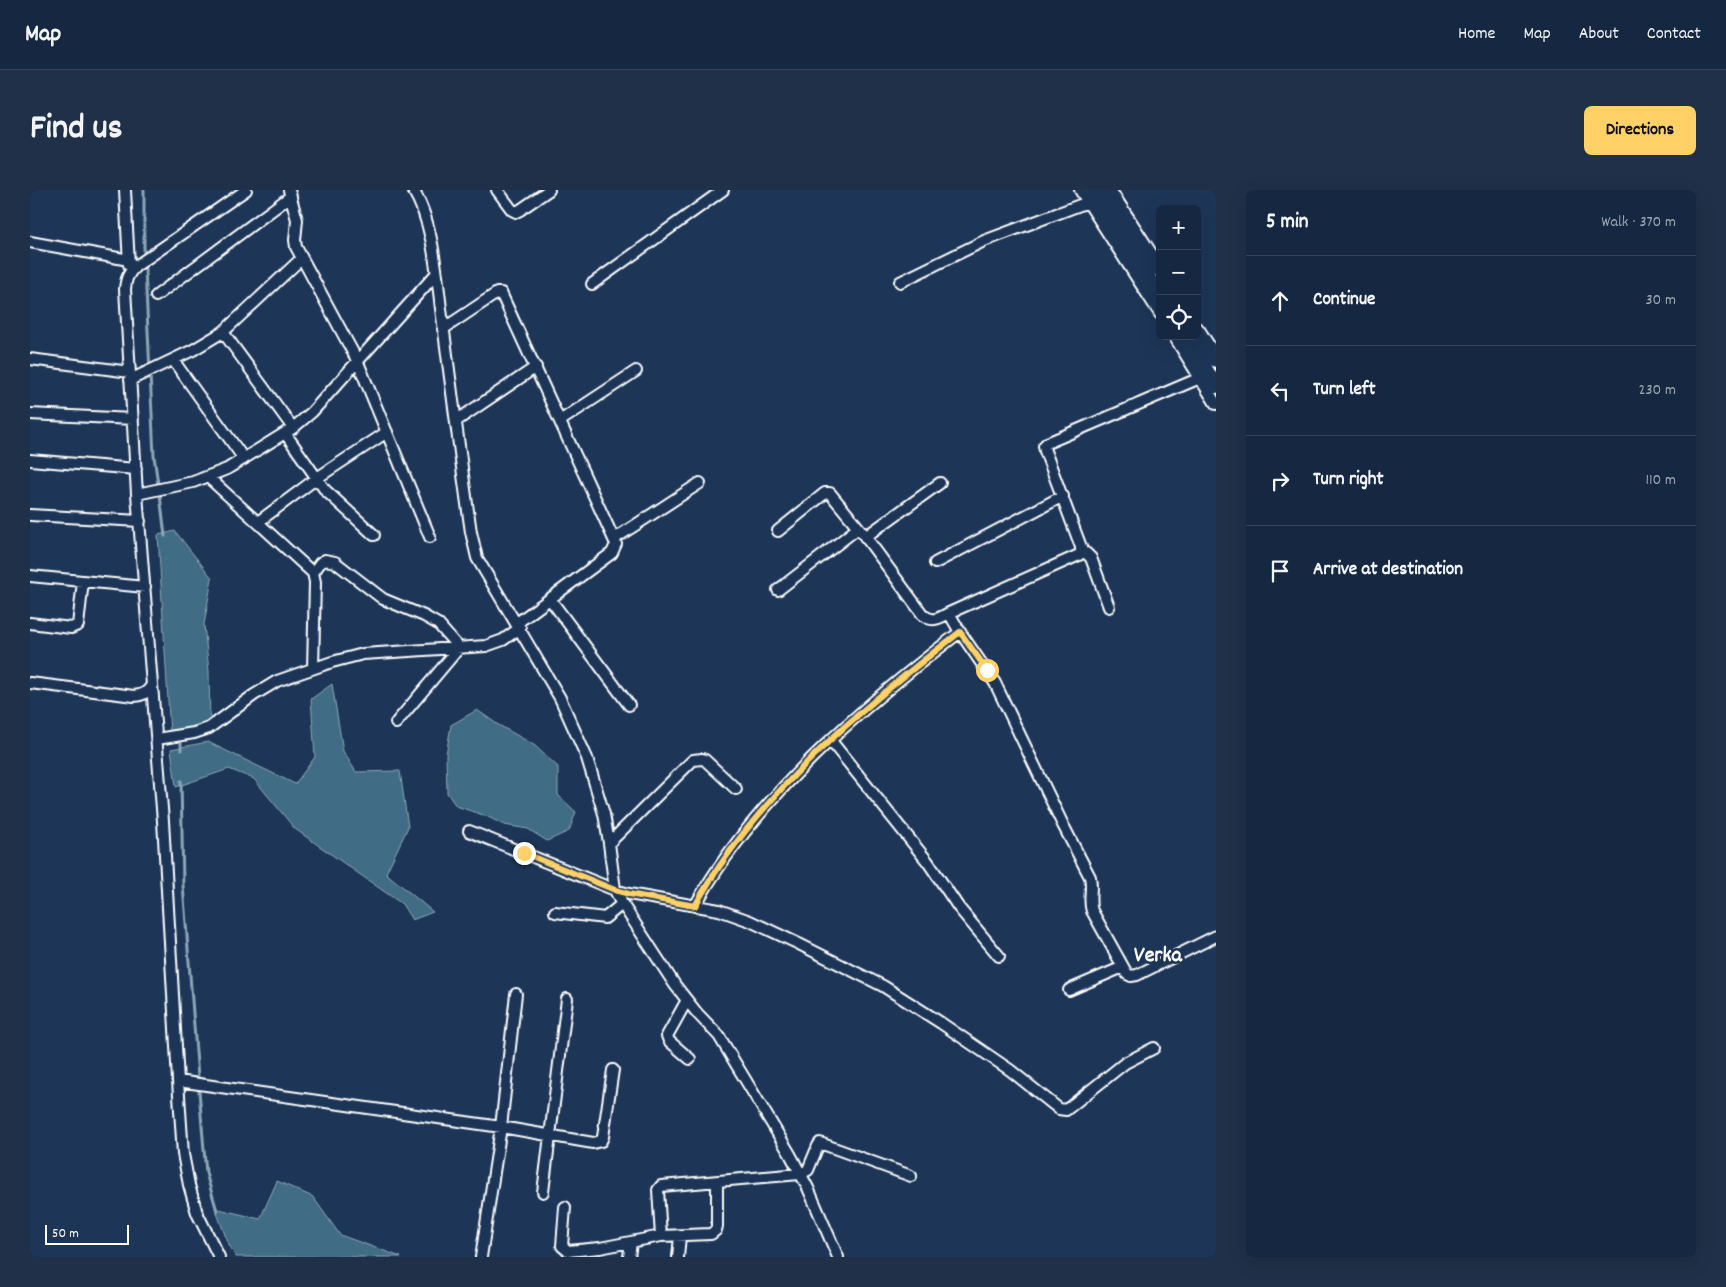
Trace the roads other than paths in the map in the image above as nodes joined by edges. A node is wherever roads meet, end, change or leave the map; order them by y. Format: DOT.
graph roads {
  1 [pos="125,190"];
  2 [pos="246,190"];
  3 [pos="414,190"];
  4 [pos="497,190"];
  5 [pos="549,190"];
  6 [pos="724,190"];
  7 [pos="1080,190"];
  8 [pos="1108,190"];
  9 [pos="290,193"];
  10 [pos="1090,196"];
  11 [pos="30,242"];
  12 [pos="302,258"];
  13 [pos="129,260"];
  14 [pos="1156,264"];
  15 [pos="130,271"];
  16 [pos="436,274"];
  17 [pos="900,282"];
  18 [pos="592,284"];
  19 [pos="1159,295"];
  20 [pos="156,296"];
  21 [pos="1156,307"];
  22 [pos="443,329"];
  23 [pos="222,332"];
  24 [pos="1201,336"];
  25 [pos="1176,340"];
  26 [pos="1187,340"];
  27 [pos="30,359"];
  28 [pos="173,360"];
  29 [pos="357,360"];
  30 [pos="1216,360"];
  31 [pos="536,367"];
  32 [pos="636,372"];
  33 [pos="130,376"];
  34 [pos="1200,378"];
  35 [pos="1216,386"];
  36 [pos="1216,404"];
  37 [pos="30,414"];
  38 [pos="133,419"];
  39 [pos="456,421"];
  40 [pos="560,421"];
  41 [pos="289,430"];
  42 [pos="387,432"];
  43 [pos="244,459"];
  44 [pos="30,460"];
  45 [pos="136,470"];
  46 [pos="208,477"];
  47 [pos="317,478"];
  48 [pos="700,483"];
  49 [pos="940,483"];
  50 [pos="137,494"];
  51 [pos="1063,496"];
  52 [pos="30,515"];
  53 [pos="140,521"];
  54 [pos="258,522"];
  55 [pos="858,528"];
  56 [pos="778,531"];
  57 [pos="374,535"];
  58 [pos="430,537"];
  59 [pos="865,537"];
  60 [pos="614,539"];
  61 [pos="1081,553"];
  62 [pos="935,563"];
  63 [pos="313,573"];
  64 [pos="30,576"];
  65 [pos="82,581"];
  66 [pos="145,587"];
  67 [pos="778,590"];
  68 [pos="550,599"];
  69 [pos="1109,607"];
  70 [pos="949,613"];
  71 [pos="30,622"];
  72 [pos="519,626"];
  73 [pos="960,632"];
  74 [pos="459,648"];
  75 [pos="313,668"];
  76 [pos="30,683"];
  77 [pos="152,685"];
  78 [pos="629,705"];
  79 [pos="396,723"];
  80 [pos="158,739"];
  81 [pos="831,740"];
  82 [pos="736,789"];
  83 [pos="469,831"];
  84 [pos="609,843"];
  85 [pos="615,890"];
  86 [pos="622,904"];
  87 [pos="695,906"];
  88 [pos="555,912"];
  89 [pos="1216,936"];
  90 [pos="999,956"];
  91 [pos="1123,967"];
  92 [pos="1069,990"];
  93 [pos="516,994"];
  94 [pos="567,999"];
  95 [pos="687,1000"];
  96 [pos="1154,1048"];
  97 [pos="690,1060"];
  98 [pos="613,1070"];
  99 [pos="178,1081"];
  100 [pos="501,1127"];
  101 [pos="550,1136"];
  102 [pos="800,1174"];
  103 [pos="910,1176"];
  104 [pos="717,1182"];
  105 [pos="543,1192"];
  106 [pos="565,1207"];
  107 [pos="662,1236"];
  108 [pos="680,1236"];
  109 [pos="631,1242"];
  110 [pos="583,1254"];
  111 [pos="219,1257"];
  112 [pos="481,1257"];
  113 [pos="629,1257"];
  114 [pos="678,1257"];
  115 [pos="838,1257"];
  1 -- 13 [label="street"];
  2 -- 15 [label="street"];
  3 -- 16 [label="street"];
  4 -- 5 [label="street"];
  6 -- 18 [label="street"];
  7 -- 10 [label="street"];
  8 -- 14 [label="main road"];
  9 -- 12 [label="street"];
  9 -- 20 [label="street"];
  10 -- 17 [label="street"];
  10 -- 19 [label="main road"];
  10 -- 21 [label="street"];
  11 -- 13 [label="street"];
  12 -- 23 [label="street"];
  12 -- 29 [label="street"];
  13 -- 15 [label="street"];
  15 -- 33 [label="street"];
  16 -- 22 [label="street"];
  16 -- 29 [label="street"];
  22 -- 31 [label="street"];
  22 -- 39 [label="street"];
  23 -- 28 [label="street"];
  23 -- 41 [label="street"];
  24 -- 30 [label="main road"];
  25 -- 34 [label="street"];
  26 -- 35 [label="main road"];
  27 -- 33 [label="street"];
  28 -- 33 [label="street"];
  28 -- 43 [label="street"];
  29 -- 41 [label="street"];
  29 -- 42 [label="street"];
  31 -- 39 [label="street"];
  31 -- 40 [label="street"];
  32 -- 40 [label="street"];
  33 -- 38 [label="street"];
  34 -- 36 [label="street"];
  34 -- 51 [label="street"];
  37 -- 38 [label="street"];
  38 -- 45 [label="street"];
  39 -- 72 [label="street"];
  40 -- 60 [label="street"];
  41 -- 43 [label="street"];
  41 -- 47 [label="street"];
  42 -- 47 [label="street"];
  42 -- 58 [label="street"];
  43 -- 46 [label="street"];
  44 -- 45 [label="street"];
  45 -- 50 [label="street"];
  46 -- 50 [label="street"];
  46 -- 54 [label="street"];
  47 -- 54 [label="street"];
  47 -- 57 [label="street"];
  48 -- 60 [label="street"];
  49 -- 59 [label="street"];
  50 -- 53 [label="street"];
  51 -- 61 [label="street"];
  51 -- 62 [label="street"];
  52 -- 53 [label="street"];
  53 -- 66 [label="street"];
  54 -- 63 [label="street"];
  55 -- 56 [label="street"];
  55 -- 59 [label="street"];
  55 -- 67 [label="street"];
  59 -- 70 [label="street"];
  60 -- 68 [label="street"];
  61 -- 69 [label="street"];
  61 -- 70 [label="street"];
  63 -- 74 [label="street"];
  63 -- 75 [label="street"];
  64 -- 65 [label="street"];
  65 -- 66 [label="street"];
  65 -- 71 [label="street"];
  66 -- 77 [label="street"];
  68 -- 72 [label="street"];
  68 -- 78 [label="street"];
  70 -- 73 [label="street"];
  72 -- 74 [label="street"];
  72 -- 84 [label="street"];
  73 -- 81 [label="street"];
  73 -- 91 [label="street"];
  74 -- 75 [label="street"];
  74 -- 79 [label="street"];
  75 -- 80 [label="street"];
  76 -- 77 [label="street"];
  77 -- 80 [label="street"];
  80 -- 99 [label="street"];
  81 -- 87 [label="street"];
  81 -- 90 [label="street"];
  82 -- 84 [label="street"];
  83 -- 85 [label="street"];
  84 -- 85 [label="street"];
  85 -- 86 [label="street"];
  85 -- 87 [label="street"];
  86 -- 88 [label="street"];
  86 -- 95 [label="street"];
  87 -- 96 [label="street"];
  89 -- 91 [label="street"];
  91 -- 92 [label="street"];
  93 -- 100 [label="street"];
  94 -- 101 [label="street"];
  95 -- 97 [label="street"];
  95 -- 102 [label="street"];
  98 -- 101 [label="street"];
  99 -- 100 [label="street"];
  99 -- 111 [label="street"];
  100 -- 101 [label="street"];
  100 -- 112 [label="street"];
  101 -- 105 [label="street"];
  102 -- 103 [label="street"];
  102 -- 104 [label="street"];
  102 -- 115 [label="street"];
  104 -- 107 [label="street"];
  104 -- 108 [label="street"];
  106 -- 110 [label="street"];
  107 -- 108 [label="street"];
  107 -- 109 [label="street"];
  108 -- 114 [label="street"];
  109 -- 110 [label="street"];
  109 -- 113 [label="street"];
}
